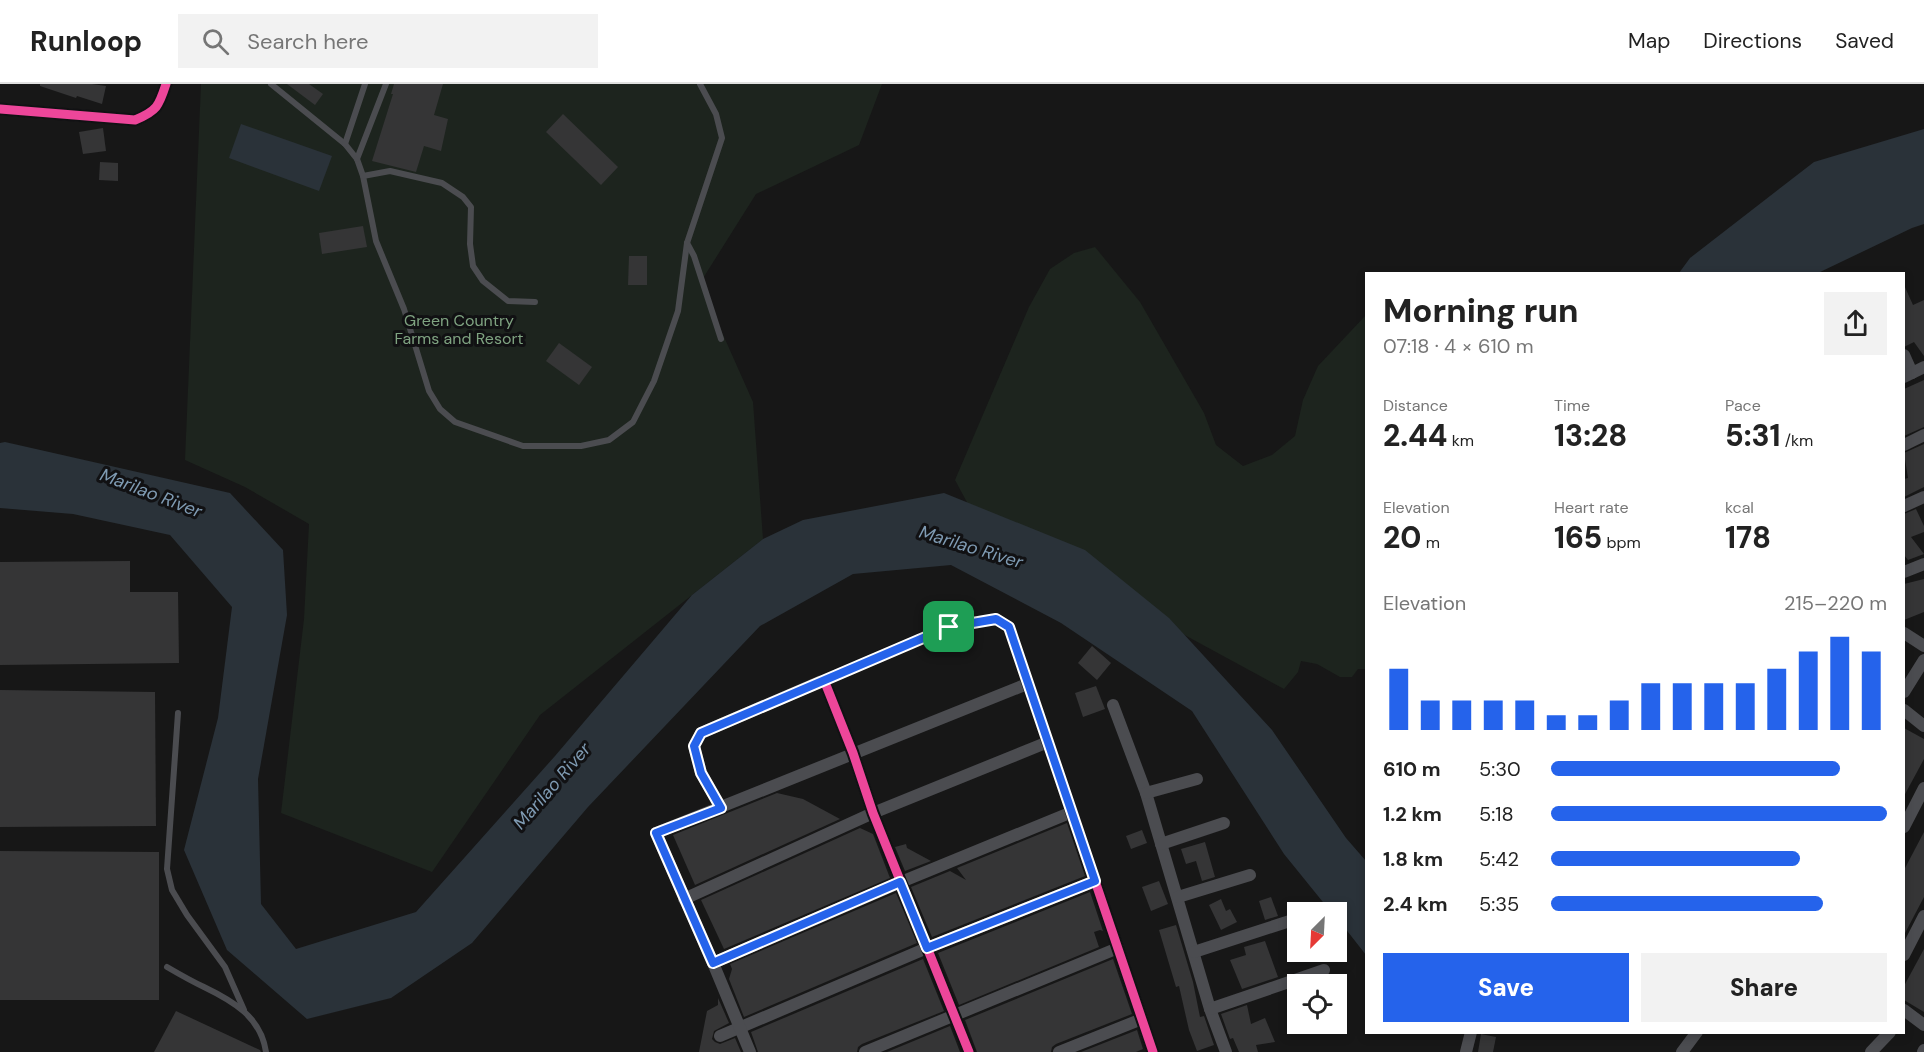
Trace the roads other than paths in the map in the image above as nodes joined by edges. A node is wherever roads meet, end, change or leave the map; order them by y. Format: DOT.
graph roads {
  1 [pos="166,84"];
  2 [pos="271,84"];
  3 [pos="365,84"];
  4 [pos="386,84"];
  5 [pos="700,84"];
  6 [pos="0,109"];
  7 [pos="345,144"];
  8 [pos="357,159"];
  9 [pos="363,176"];
  10 [pos="687,243"];
  11 [pos="535,302"];
  12 [pos="721,339"];
  13 [pos="1905,360"];
  14 [pos="1924,367"];
  15 [pos="1908,375"];
  16 [pos="1924,435"];
  17 [pos="1905,444"];
  18 [pos="1924,497"];
  19 [pos="1905,506"];
  20 [pos="1924,564"];
  21 [pos="1905,572"];
  22 [pos="1905,634"];
  23 [pos="1924,646"];
  24 [pos="1924,660"];
  25 [pos="824,680"];
  26 [pos="1027,684"];
  27 [pos="1905,690"];
  28 [pos="1113,705"];
  29 [pos="1905,711"];
  30 [pos="178,713"];
  31 [pos="1924,726"];
  32 [pos="1048,742"];
  33 [pos="853,753"];
  34 [pos="1197,779"];
  35 [pos="1924,788"];
  36 [pos="1146,794"];
  37 [pos="721,808"];
  38 [pos="1072,812"];
  39 [pos="873,813"];
  40 [pos="1224,823"];
  41 [pos="1905,825"];
  42 [pos="1161,844"];
  43 [pos="1250,875"];
  44 [pos="1095,881"];
  45 [pos="900,882"];
  46 [pos="1178,897"];
  47 [pos="684,899"];
  48 [pos="1924,916"];
  49 [pos="1287,922"];
  50 [pos="927,948"];
  51 [pos="1118,948"];
  52 [pos="1194,952"];
  53 [pos="1905,952"];
  54 [pos="713,963"];
  55 [pos="167,967"];
  56 [pos="1324,970"];
  57 [pos="1210,1009"];
  58 [pos="244,1010"];
  59 [pos="1905,1014"];
  60 [pos="954,1015"];
  61 [pos="1142,1019"];
  62 [pos="1924,1025"];
  63 [pos="740,1028"];
  64 [pos="1470,1034"];
  65 [pos="1696,1034"];
  66 [pos="1888,1034"];
  67 [pos="720,1036"];
  68 [pos="266,1052"];
  69 [pos="750,1052"];
  70 [pos="865,1052"];
  71 [pos="969,1052"];
  72 [pos="1059,1052"];
  73 [pos="1153,1052"];
  74 [pos="1226,1052"];
  75 [pos="1466,1052"];
  76 [pos="1682,1052"];
  77 [pos="1871,1052"];
  1 -- 6 [label="street"];
  2 -- 7 [label="lane"];
  3 -- 7 [label="lane"];
  4 -- 8 [label="lane"];
  5 -- 10 [label="lane"];
  7 -- 8 [label="lane"];
  8 -- 9 [label="lane"];
  9 -- 10 [label="lane"];
  9 -- 11 [label="lane"];
  10 -- 12 [label="lane"];
  13 -- 15 [label="street"];
  14 -- 15 [label="street"];
  16 -- 17 [label="street"];
  18 -- 19 [label="street"];
  20 -- 21 [label="street"];
  22 -- 23 [label="street"];
  24 -- 27 [label="street"];
  25 -- 26 [label="street"];
  25 -- 33 [label="street"];
  25 -- 37 [label="street"];
  26 -- 32 [label="street"];
  26 -- 33 [label="street"];
  28 -- 36 [label="street"];
  29 -- 31 [label="street"];
  30 -- 58 [label="lane"];
  32 -- 38 [label="street"];
  32 -- 39 [label="street"];
  33 -- 37 [label="street"];
  33 -- 39 [label="street"];
  34 -- 36 [label="street"];
  35 -- 41 [label="street"];
  36 -- 42 [label="street"];
  37 -- 47 [label="street"];
  38 -- 44 [label="street"];
  38 -- 45 [label="street"];
  39 -- 45 [label="street"];
  39 -- 47 [label="street"];
  40 -- 42 [label="street"];
  42 -- 46 [label="street"];
  43 -- 46 [label="street"];
  44 -- 50 [label="street"];
  44 -- 51 [label="street"];
  45 -- 50 [label="street"];
  45 -- 54 [label="street"];
  46 -- 52 [label="street"];
  47 -- 54 [label="street"];
  48 -- 53 [label="street"];
  49 -- 52 [label="street"];
  50 -- 60 [label="street"];
  50 -- 63 [label="street"];
  51 -- 60 [label="street"];
  51 -- 61 [label="street"];
  52 -- 57 [label="street"];
  54 -- 63 [label="street"];
  55 -- 58 [label="lane"];
  56 -- 57 [label="street"];
  57 -- 74 [label="street"];
  58 -- 68 [label="lane"];
  59 -- 62 [label="street"];
  60 -- 70 [label="street"];
  60 -- 71 [label="street"];
  61 -- 72 [label="street"];
  61 -- 73 [label="street"];
  63 -- 67 [label="street"];
  63 -- 69 [label="street"];
  64 -- 75 [label="street"];
  65 -- 76 [label="street"];
  66 -- 77 [label="street"];
}
